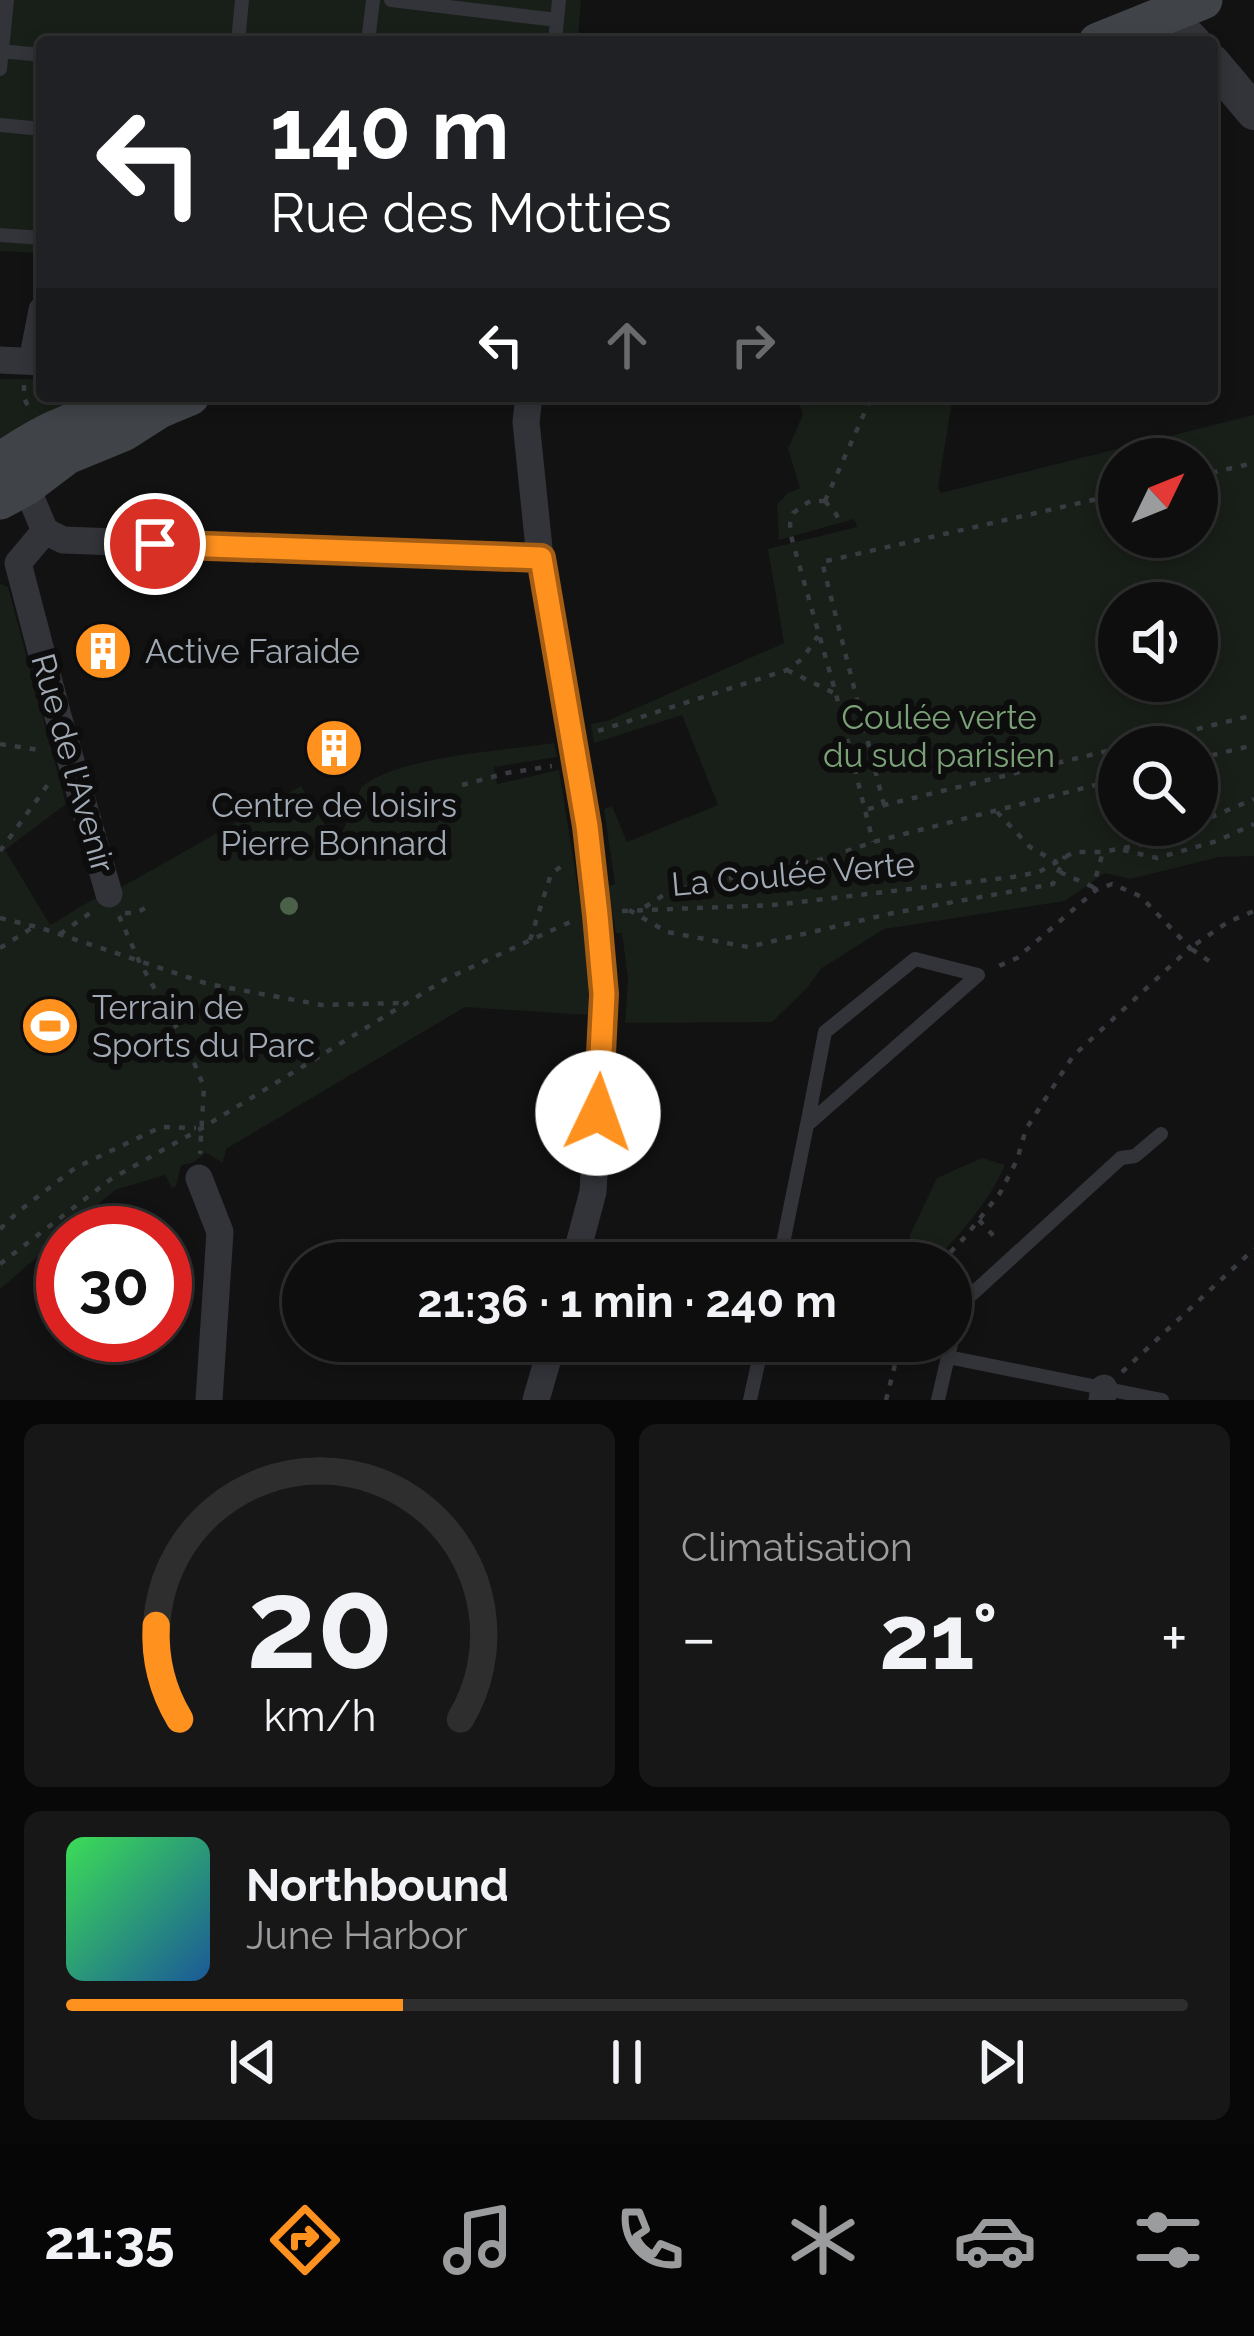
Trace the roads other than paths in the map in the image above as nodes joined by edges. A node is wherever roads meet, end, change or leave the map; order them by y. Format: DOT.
graph roads {
  1 [pos="7,0"];
  2 [pos="242,0"];
  3 [pos="373,0"];
  4 [pos="391,0"];
  5 [pos="559,0"];
  6 [pos="1177,14"];
  7 [pos="557,20"];
  8 [pos="239,36"];
  9 [pos="369,36"];
  10 [pos="555,36"];
  11 [pos="1116,36"];
  12 [pos="1,51"];
  13 [pos="36,54"];
  14 [pos="0,69"];
  15 [pos="1218,69"];
  16 [pos="1254,112"];
  17 [pos="0,125"];
  18 [pos="36,128"];
  19 [pos="0,236"];
  20 [pos="36,238"];
  21 [pos="0,360"];
  22 [pos="36,362"];
  23 [pos="165,402"];
  24 [pos="528,402"];
  25 [pos="7,480"];
  26 [pos="45,531"];
  27 [pos="9,558"];
  28 [pos="541,558"];
  29 [pos="110,894"];
  30 [pos="807,1125"];
  31 [pos="1161,1134"];
  32 [pos="200,1178"];
  33 [pos="580,1242"];
  34 [pos="782,1242"];
  35 [pos="972,1294"];
  36 [pos="547,1362"];
  37 [pos="759,1362"];
  38 [pos="947,1362"];
  39 [pos="969,1362"];
  40 [pos="1103,1394"];
  41 [pos="208,1400"];
  42 [pos="536,1400"];
  43 [pos="751,1400"];
  44 [pos="938,1400"];
  45 [pos="1162,1400"];
  1 -- 12 [label="lane"];
  2 -- 8 [label="lane"];
  3 -- 9 [label="lane"];
  4 -- 7 [label="lane"];
  5 -- 7 [label="lane"];
  6 -- 11 [label="main road"];
  7 -- 10 [label="lane"];
  12 -- 13 [label="lane"];
  12 -- 14 [label="lane"];
  15 -- 16 [label="street"];
  17 -- 18 [label="lane"];
  19 -- 20 [label="lane"];
  21 -- 22 [label="street"];
  23 -- 25 [label="main road"];
  24 -- 28 [label="street"];
  25 -- 26 [label="street"];
  26 -- 27 [label="street, Rue de l'Avenir"];
  26 -- 28 [label="street"];
  27 -- 29 [label="street, Rue de l'Avenir"];
  28 -- 33 [label="street"];
  30 -- 30 [label="lane"];
  30 -- 34 [label="lane"];
  31 -- 35 [label="lane"];
  32 -- 41 [label="street"];
  36 -- 42 [label="street"];
  37 -- 43 [label="lane"];
  38 -- 44 [label="lane"];
  39 -- 40 [label="lane"];
  40 -- 45 [label="lane"];
}
